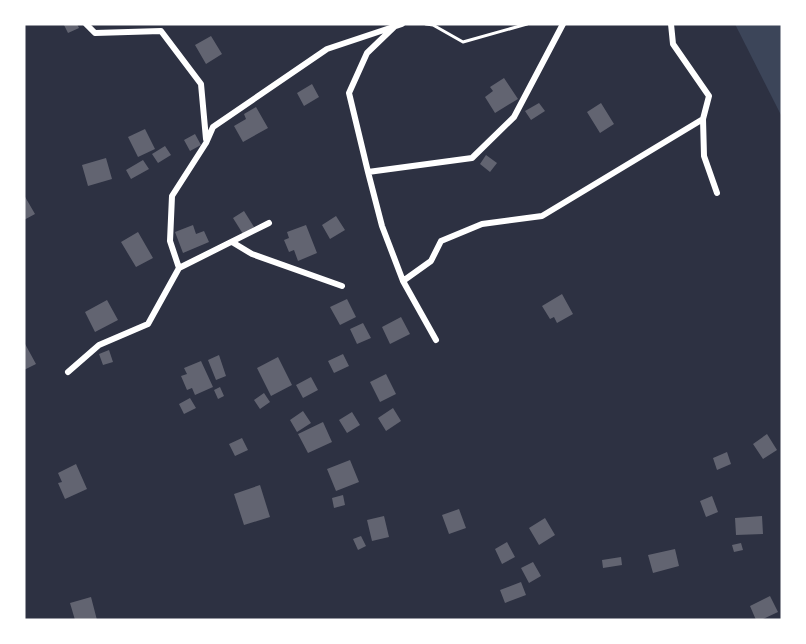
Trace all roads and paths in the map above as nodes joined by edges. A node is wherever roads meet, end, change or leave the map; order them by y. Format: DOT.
graph roads {
  1 [pos="86,24"];
  2 [pos="400,24"];
  3 [pos="426,24"];
  4 [pos="527,24"];
  5 [pos="563,24"];
  6 [pos="671,24"];
  7 [pos="703,119"];
  8 [pos="206,143"];
  9 [pos="368,172"];
  10 [pos="717,193"];
  11 [pos="269,223"];
  12 [pos="232,242"];
  13 [pos="179,268"];
  14 [pos="404,281"];
  15 [pos="342,286"];
  16 [pos="436,340"];
  17 [pos="68,372"];
  1 -- 8 [label="street"];
  2 -- 8 [label="street"];
  2 -- 9 [label="street"];
  3 -- 4 [label="path"];
  5 -- 9 [label="street"];
  6 -- 7 [label="street"];
  7 -- 10 [label="street"];
  7 -- 14 [label="street"];
  8 -- 13 [label="street"];
  9 -- 14 [label="street"];
  11 -- 12 [label="street"];
  12 -- 13 [label="street"];
  12 -- 15 [label="street"];
  13 -- 17 [label="street"];
  14 -- 16 [label="street"];
}
